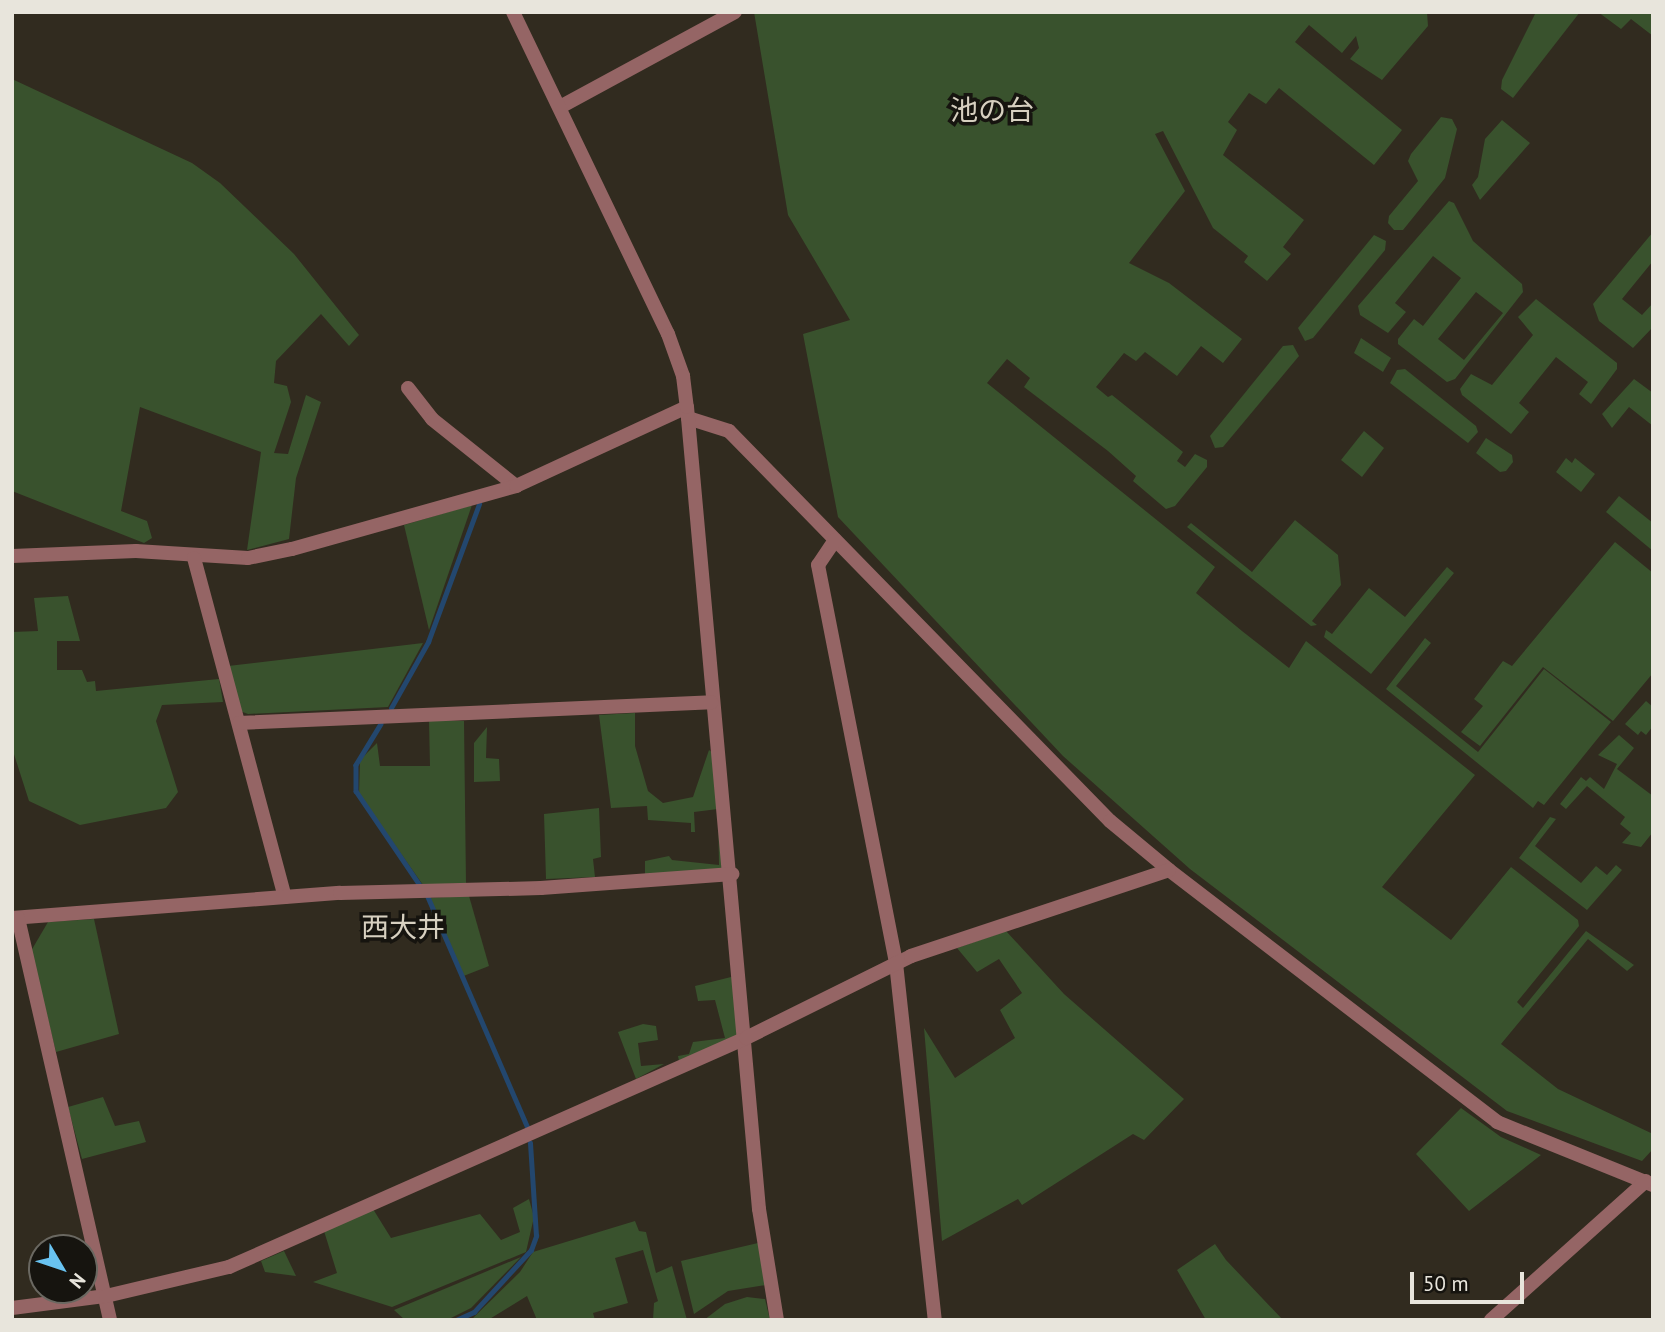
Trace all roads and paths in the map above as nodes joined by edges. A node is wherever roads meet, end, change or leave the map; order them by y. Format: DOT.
graph roads {
  1 [pos="513,12"];
  2 [pos="735,12"];
  3 [pos="560,107"];
  4 [pos="408,388"];
  5 [pos="688,413"];
  6 [pos="516,486"];
  7 [pos="835,540"];
  8 [pos="12,556"];
  9 [pos="194,558"];
  10 [pos="712,702"];
  11 [pos="239,723"];
  12 [pos="1169,870"];
  13 [pos="732,874"];
  14 [pos="285,897"];
  15 [pos="15,918"];
  16 [pos="896,963"];
  17 [pos="746,1038"];
  18 [pos="1650,1183"];
  19 [pos="106,1296"];
  20 [pos="12,1310"];
  21 [pos="14,1320"];
  22 [pos="110,1320"];
  23 [pos="777,1320"];
  24 [pos="935,1320"];
  25 [pos="1491,1320"];
  1 -- 3 [label="street"];
  2 -- 3 [label="street"];
  3 -- 5 [label="street"];
  4 -- 6 [label="street"];
  5 -- 6 [label="street"];
  5 -- 7 [label="street"];
  5 -- 10 [label="street"];
  6 -- 9 [label="street"];
  7 -- 12 [label="street"];
  7 -- 16 [label="street"];
  8 -- 9 [label="street"];
  9 -- 11 [label="street"];
  10 -- 11 [label="street"];
  10 -- 13 [label="street"];
  11 -- 14 [label="street"];
  12 -- 16 [label="street"];
  12 -- 18 [label="street"];
  13 -- 14 [label="street"];
  13 -- 17 [label="street"];
  14 -- 15 [label="street"];
  15 -- 19 [label="street"];
  16 -- 17 [label="street"];
  16 -- 24 [label="street"];
  17 -- 19 [label="street"];
  17 -- 23 [label="street"];
  18 -- 25 [label="street"];
  19 -- 20 [label="street"];
  19 -- 22 [label="street"];
  20 -- 21 [label="street"];
}
